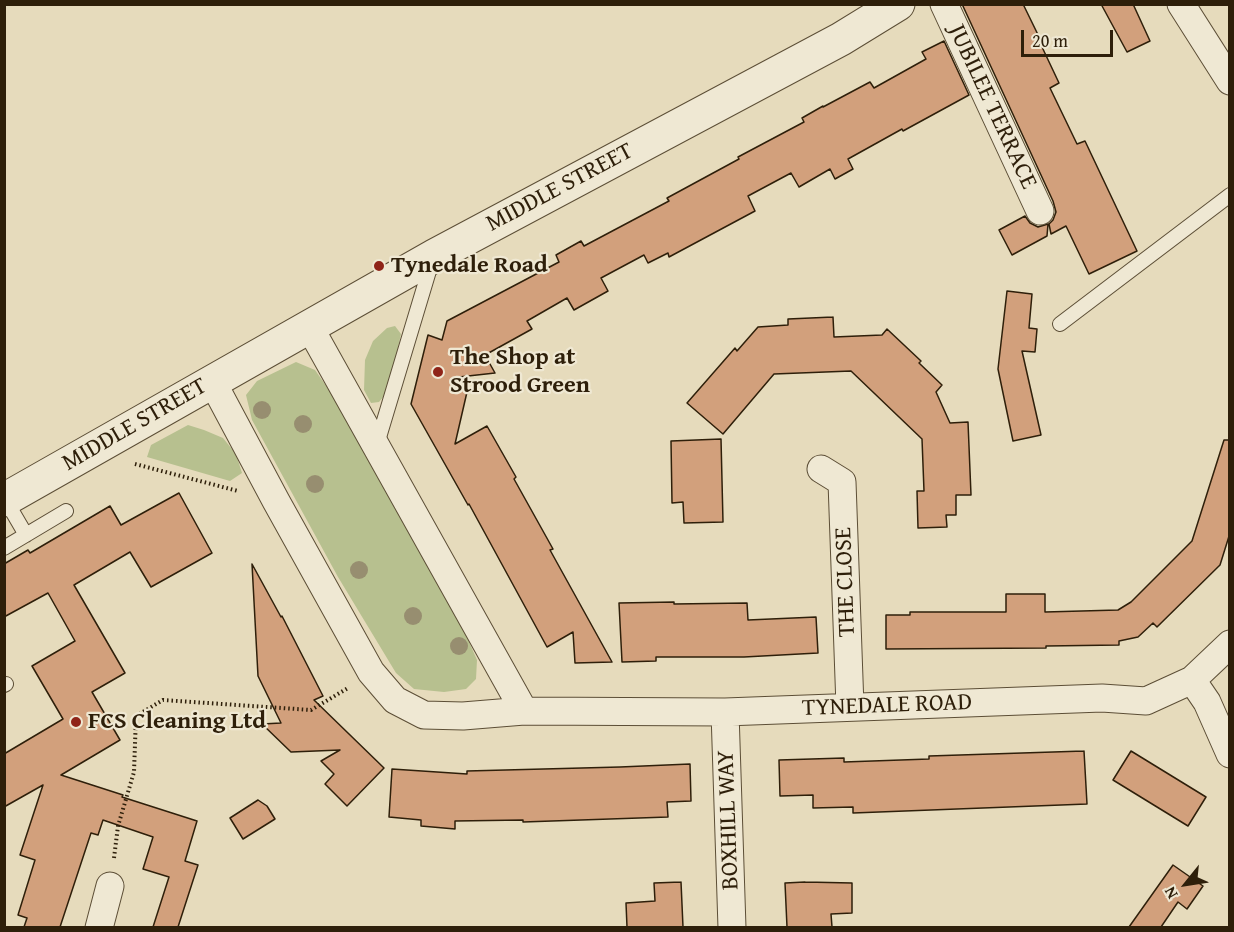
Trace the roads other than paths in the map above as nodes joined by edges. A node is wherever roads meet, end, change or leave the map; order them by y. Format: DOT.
graph roads {
  1 [pos="898,4"];
  2 [pos="944,4"];
  3 [pos="1181,4"];
  4 [pos="1230,81"];
  5 [pos="1230,195"];
  6 [pos="1040,211"];
  7 [pos="434,255"];
  8 [pos="1059,324"];
  9 [pos="309,326"];
  10 [pos="212,381"];
  11 [pos="376,446"];
  12 [pos="821,469"];
  13 [pos="5,500"];
  14 [pos="66,511"];
  15 [pos="26,536"];
  16 [pos="4,548"];
  17 [pos="1230,644"];
  18 [pos="1192,681"];
  19 [pos="850,707"];
  20 [pos="524,711"];
  21 [pos="725,712"];
  22 [pos="1230,754"];
  23 [pos="110,886"];
  24 [pos="99,927"];
  25 [pos="732,927"];
  1 -- 7 [label="street, MIDDLE STREET"];
  2 -- 6 [label="street, JUBILEE TERRACE"];
  3 -- 4 [label="street"];
  5 -- 8 [label="lane"];
  7 -- 9 [label="street, MIDDLE STREET"];
  7 -- 11 [label="lane"];
  9 -- 10 [label="street, MIDDLE STREET"];
  9 -- 11 [label="street"];
  10 -- 13 [label="street, MIDDLE STREET"];
  10 -- 20 [label="street, TYNEDALE ROAD"];
  11 -- 20 [label="street"];
  12 -- 19 [label="street, THE CLOSE"];
  13 -- 15 [label="lane"];
  14 -- 15 [label="lane"];
  15 -- 16 [label="lane"];
  17 -- 18 [label="street, TYNEDALE ROAD"];
  18 -- 19 [label="street, TYNEDALE ROAD"];
  18 -- 22 [label="street"];
  19 -- 21 [label="street, TYNEDALE ROAD"];
  20 -- 21 [label="street, TYNEDALE ROAD"];
  21 -- 25 [label="street, BOXHILL WAY"];
  23 -- 24 [label="street"];
}
